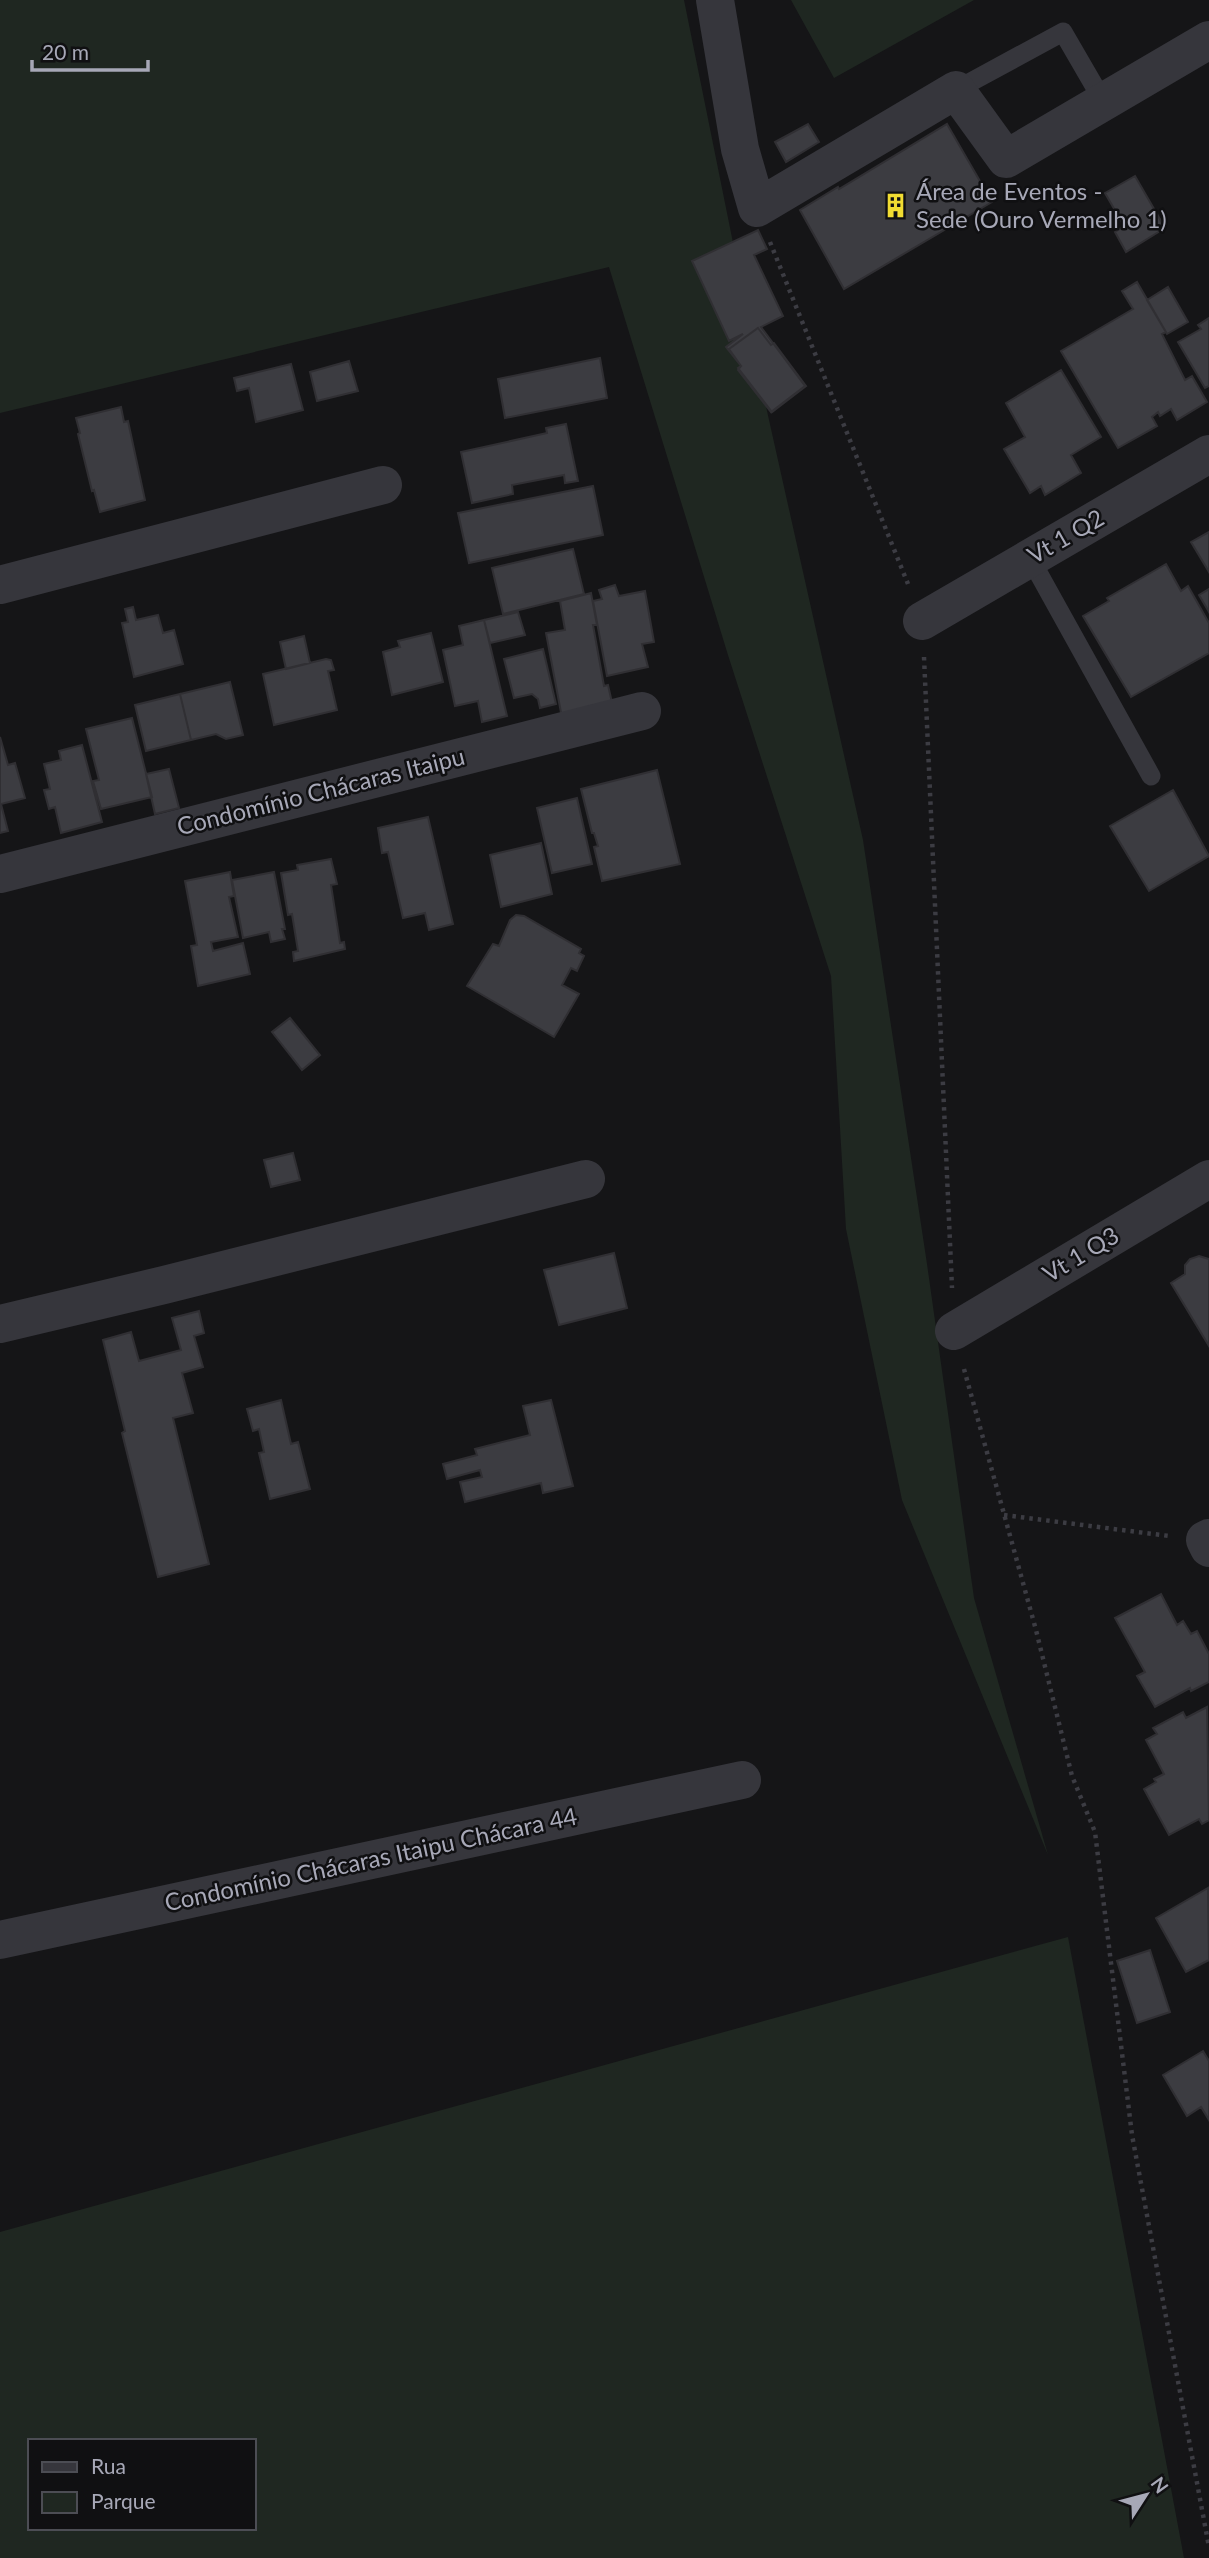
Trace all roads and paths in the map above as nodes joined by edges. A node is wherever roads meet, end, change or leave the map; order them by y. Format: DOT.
graph roads {
  1 [pos="716,0"];
  2 [pos="1209,40"];
  3 [pos="956,90"];
  4 [pos="1103,101"];
  5 [pos="757,208"];
  6 [pos="1209,454"];
  7 [pos="383,485"];
  8 [pos="1030,558"];
  9 [pos="0,585"];
  10 [pos="922,621"];
  11 [pos="642,711"];
  12 [pos="1151,776"];
  13 [pos="0,874"];
  14 [pos="586,1179"];
  15 [pos="1209,1179"];
  16 [pos="0,1324"];
  17 [pos="954,1331"];
  18 [pos="1004,1515"];
  19 [pos="1208,1542"];
  20 [pos="742,1780"];
  21 [pos="0,1940"];
  22 [pos="1209,2547"];
  1 -- 5 [label="street"];
  2 -- 4 [label="street"];
  3 -- 4 [label="street"];
  3 -- 4 [label="lane"];
  3 -- 5 [label="street"];
  5 -- 10 [label="path"];
  6 -- 8 [label="street, Vt 1 Q2"];
  7 -- 9 [label="street"];
  8 -- 10 [label="street, Vt 1 Q2"];
  8 -- 12 [label="lane"];
  10 -- 17 [label="path"];
  11 -- 13 [label="street, Condomínio Chácaras Itaipu"];
  14 -- 16 [label="street"];
  15 -- 17 [label="street, Vt 1 Q3"];
  17 -- 18 [label="path"];
  18 -- 19 [label="path"];
  18 -- 22 [label="path"];
  20 -- 21 [label="street, Condomínio Chácaras Itaipu Chácara 44"];
}
